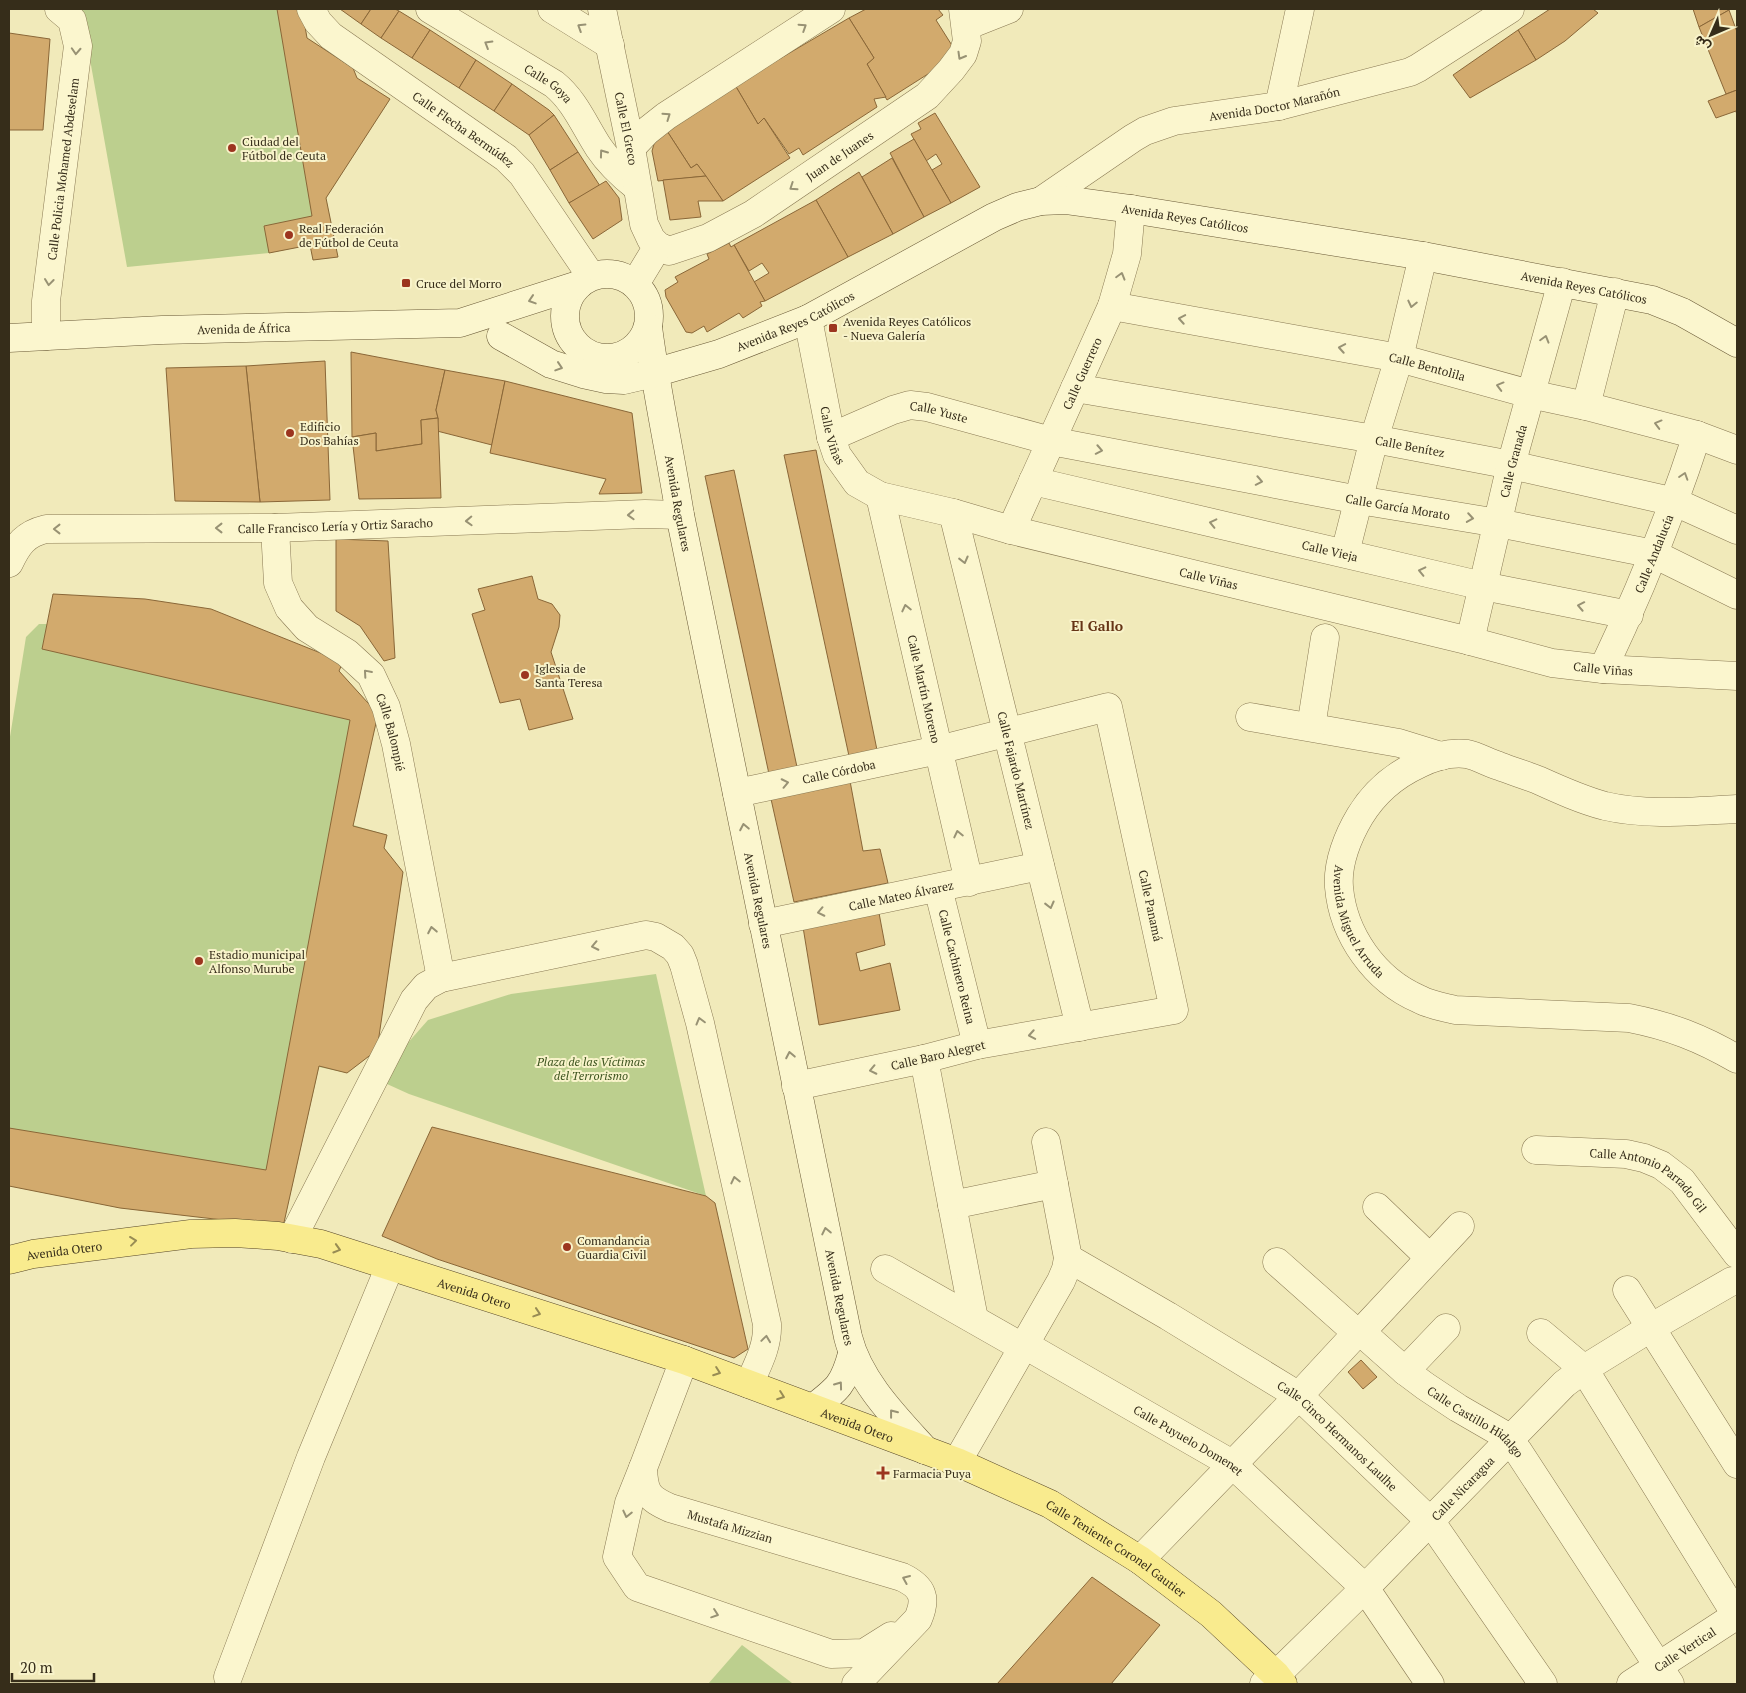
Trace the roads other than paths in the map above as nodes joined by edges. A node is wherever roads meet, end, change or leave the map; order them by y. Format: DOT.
graph roads {
  1 [pos="59,9"];
  2 [pos="310,9"];
  3 [pos="430,9"];
  4 [pos="552,9"];
  5 [pos="602,9"];
  6 [pos="831,9"];
  7 [pos="1009,9"];
  8 [pos="1300,9"];
  9 [pos="1510,9"];
  10 [pos="965,17"];
  11 [pos="610,45"];
  12 [pos="1278,106"];
  13 [pos="631,148"];
  14 [pos="637,187"];
  15 [pos="1040,202"];
  16 [pos="1131,209"];
  17 [pos="658,246"];
  18 [pos="1423,256"];
  19 [pos="585,281"];
  20 [pos="1562,282"];
  21 [pos="635,284"];
  22 [pos="1615,292"];
  23 [pos="1112,306"];
  24 [pos="808,319"];
  25 [pos="460,323"];
  26 [pos="648,327"];
  27 [pos="501,336"];
  28 [pos="20,339"];
  29 [pos="1737,343"];
  30 [pos="581,348"];
  31 [pos="1399,358"];
  32 [pos="698,360"];
  33 [pos="654,372"];
  34 [pos="624,380"];
  35 [pos="1075,388"];
  36 [pos="1530,394"];
  37 [pos="1586,406"];
  38 [pos="1697,435"];
  39 [pos="830,437"];
  40 [pos="1374,439"];
  41 [pos="1051,441"];
  42 [pos="1737,450"];
  43 [pos="1511,465"];
  44 [pos="1033,482"];
  45 [pos="880,496"];
  46 [pos="1359,500"];
  47 [pos="1675,502"];
  48 [pos="953,513"];
  49 [pos="680,515"];
  50 [pos="1498,523"];
  51 [pos="276,528"];
  52 [pos="1011,530"];
  53 [pos="1737,530"];
  54 [pos="1345,553"];
  55 [pos="1654,554"];
  56 [pos="9,563"];
  57 [pos="1483,586"];
  58 [pos="1737,595"];
  59 [pos="1629,615"];
  60 [pos="1325,638"];
  61 [pos="1470,641"];
  62 [pos="1603,669"];
  63 [pos="1737,676"];
  64 [pos="1250,717"];
  65 [pos="1311,728"];
  66 [pos="1008,733"];
  67 [pos="938,750"];
  68 [pos="1441,756"];
  69 [pos="737,793"];
  70 [pos="1737,809"];
  71 [pos="1040,866"];
  72 [pos="969,882"];
  73 [pos="938,888"];
  74 [pos="763,924"];
  75 [pos="441,978"];
  76 [pos="1080,1027"];
  77 [pos="977,1045"];
  78 [pos="924,1059"];
  79 [pos="1737,1059"];
  80 [pos="796,1086"];
  81 [pos="1046,1142"];
  82 [pos="1536,1150"];
  83 [pos="1054,1184"];
  84 [pos="952,1206"];
  85 [pos="1377,1207"];
  86 [pos="1460,1226"];
  87 [pos="292,1239"];
  88 [pos="1737,1254"];
  89 [pos="17,1257"];
  90 [pos="1068,1258"];
  91 [pos="1430,1258"];
  92 [pos="1277,1262"];
  93 [pos="390,1266"];
  94 [pos="885,1269"];
  95 [pos="1733,1282"];
  96 [pos="1627,1290"];
  97 [pos="974,1320"];
  98 [pos="1652,1327"];
  99 [pos="1446,1328"];
  100 [pos="1359,1332"];
  101 [pos="1541,1333"];
  102 [pos="1025,1345"];
  103 [pos="852,1354"];
  104 [pos="684,1360"];
  105 [pos="1584,1369"];
  106 [pos="1405,1371"];
  107 [pos="749,1384"];
  108 [pos="1299,1396"];
  109 [pos="814,1408"];
  110 [pos="1509,1440"];
  111 [pos="924,1450"];
  112 [pos="957,1462"];
  113 [pos="1232,1464"];
  114 [pos="1737,1464"];
  115 [pos="643,1468"];
  116 [pos="1431,1522"];
  117 [pos="1140,1560"];
  118 [pos="1365,1588"];
  119 [pos="1737,1615"];
  120 [pos="918,1619"];
  121 [pos="1664,1675"];
  122 [pos="228,1677"];
  123 [pos="1274,1681"];
  124 [pos="856,1684"];
  125 [pos="1430,1684"];
  126 [pos="1543,1684"];
  127 [pos="1630,1684"];
  1 -- 28 [label="street, Calle Policia Mohamed Abdeselam, one-way"];
  2 -- 19 [label="street, Calle Flecha Bermúdez"];
  14 -- 3 [label="street, Calle Goya, one-way"];
  11 -- 4 [label="street, one-way"];
  5 -- 11 [label="street, Calle El Greco"];
  13 -- 6 [label="street, one-way"];
  7 -- 10 [label="street"];
  8 -- 12 [label="street"];
  9 -- 12 [label="street, Avenida Doctor Marañón"];
  10 -- 17 [label="street, Juan de Juanes, one-way"];
  11 -- 13 [label="street, Calle El Greco"];
  12 -- 15 [label="street, Avenida Doctor Marañón"];
  13 -- 14 [label="street, Calle El Greco"];
  14 -- 17 [label="street, Calle El Greco"];
  15 -- 16 [label="street, Avenida Reyes Católicos"];
  15 -- 24 [label="street, Avenida Reyes Católicos"];
  16 -- 18 [label="street, Avenida Reyes Católicos"];
  23 -- 16 [label="street, Calle Guerrero, one-way"];
  17 -- 21 [label="street"];
  18 -- 20 [label="street, Avenida Reyes Católicos"];
  18 -- 31 [label="street, one-way"];
  19 -- 21 [label="street"];
  19 -- 25 [label="street, Avenida de África, one-way"];
  19 -- 30 [label="street"];
  20 -- 22 [label="street, Avenida Reyes Católicos"];
  36 -- 20 [label="street, Calle Granada, one-way"];
  21 -- 26 [label="street"];
  22 -- 29 [label="street, Avenida Reyes Católicos"];
  22 -- 37 [label="street"];
  31 -- 23 [label="street, Calle Bentolila, one-way"];
  23 -- 35 [label="street, Calle Guerrero"];
  24 -- 32 [label="street, Avenida Reyes Católicos"];
  24 -- 39 [label="street, Calle Viñas"];
  25 -- 27 [label="street, Avenida de África"];
  25 -- 28 [label="street, Avenida de África"];
  26 -- 30 [label="street"];
  26 -- 32 [label="street"];
  26 -- 33 [label="street, Avenida Regulares"];
  27 -- 30 [label="street, Avenida de África"];
  27 -- 34 [label="street, one-way"];
  30 -- 34 [label="street"];
  36 -- 31 [label="street, Calle Bentolila, one-way"];
  31 -- 40 [label="street"];
  32 -- 33 [label="street, Avenida Reyes Católicos"];
  33 -- 34 [label="street, Avenida Reyes Católicos"];
  33 -- 49 [label="street, Avenida Regulares"];
  35 -- 40 [label="street, Calle Benítez"];
  35 -- 41 [label="street, Calle Guerrero"];
  36 -- 37 [label="street, Calle Bentolila"];
  36 -- 43 [label="street, Calle Granada"];
  38 -- 37 [label="street, Calle Bentolila, one-way"];
  38 -- 42 [label="street, Calle Bentolila"];
  47 -- 38 [label="street, Calle Andalucía, one-way"];
  39 -- 41 [label="street, Calle Yuste"];
  39 -- 45 [label="street, Calle Viñas"];
  40 -- 43 [label="street, Calle Benítez"];
  40 -- 46 [label="street"];
  41 -- 44 [label="street, Calle Guerrero"];
  41 -- 46 [label="street, Calle García Morato, one-way"];
  43 -- 47 [label="street, Calle Benítez"];
  43 -- 50 [label="street, Calle Granada"];
  44 -- 52 [label="street, Calle Guerrero"];
  54 -- 44 [label="street, Calle Vieja, one-way"];
  45 -- 48 [label="street, Calle Viñas"];
  67 -- 45 [label="street, Calle Martín Moreno, one-way"];
  46 -- 50 [label="street, Calle García Morato, one-way"];
  46 -- 54 [label="street"];
  47 -- 53 [label="street, Calle Benítez"];
  47 -- 55 [label="street, Calle Andalucía"];
  48 -- 52 [label="street, Calle Viñas"];
  48 -- 66 [label="street, Calle Fajardo Martínez, one-way"];
  49 -- 51 [label="street, Calle Francisco Lería y Ortiz Saracho, one-way"];
  49 -- 69 [label="street, Avenida Regulares"];
  50 -- 55 [label="street, Calle García Morato"];
  50 -- 57 [label="street, Calle Granada"];
  51 -- 56 [label="street, Calle Francisco Lería y Ortiz Saracho, one-way"];
  75 -- 51 [label="street, Calle Balompié, one-way"];
  52 -- 61 [label="street, Calle Viñas"];
  57 -- 54 [label="street, Calle Vieja, one-way"];
  55 -- 58 [label="street, Calle García Morato"];
  55 -- 59 [label="street, Calle Andalucía"];
  59 -- 57 [label="street, Calle Vieja, one-way"];
  57 -- 61 [label="street, Calle Granada"];
  59 -- 62 [label="street, Calle Andalucía"];
  60 -- 65 [label="street"];
  61 -- 62 [label="street, Calle Viñas"];
  62 -- 63 [label="street, Calle Viñas"];
  64 -- 65 [label="street"];
  65 -- 68 [label="street"];
  66 -- 67 [label="street, Calle Córdoba"];
  66 -- 71 [label="street, Calle Fajardo Martínez"];
  66 -- 76 [label="street, Calle Panamá"];
  69 -- 67 [label="street, Calle Córdoba, one-way"];
  72 -- 67 [label="street, Calle Martín Moreno, one-way"];
  68 -- 70 [label="street, Avenida Miguel Arruda"];
  68 -- 79 [label="street, Avenida Miguel Arruda"];
  74 -- 69 [label="street, Avenida Regulares, one-way"];
  71 -- 72 [label="street, Calle Mateo Álvarez"];
  71 -- 76 [label="street, Calle Fajardo Martínez, one-way"];
  72 -- 73 [label="street, Calle Mateo Álvarez"];
  73 -- 74 [label="street, Calle Mateo Álvarez, one-way"];
  73 -- 77 [label="street, Calle Cachinero Reina"];
  80 -- 74 [label="street, Avenida Regulares, one-way"];
  75 -- 87 [label="street"];
  107 -- 75 [label="street, one-way"];
  76 -- 77 [label="street, Calle Baro Alegret, one-way"];
  77 -- 78 [label="street, Calle Baro Alegret"];
  78 -- 80 [label="street, Calle Baro Alegret, one-way"];
  78 -- 84 [label="street"];
  103 -- 80 [label="street, Avenida Regulares, one-way"];
  81 -- 83 [label="street"];
  82 -- 88 [label="street, Calle Antonio Parrado Gil"];
  83 -- 84 [label="street"];
  83 -- 90 [label="street"];
  84 -- 97 [label="street"];
  85 -- 91 [label="street"];
  86 -- 91 [label="street"];
  89 -- 87 [label="main road, Avenida Otero, one-way"];
  87 -- 93 [label="main road, Avenida Otero, one-way"];
  90 -- 102 [label="street"];
  90 -- 108 [label="street, Calle Cinco Hermanos Laulhe"];
  91 -- 100 [label="street"];
  92 -- 100 [label="street, Calle Castillo Hidalgo"];
  93 -- 104 [label="main road, Avenida Otero, one-way"];
  93 -- 122 [label="street"];
  94 -- 97 [label="street, Calle Puyuelo Domenet"];
  95 -- 98 [label="street, Calle Nicaragua"];
  96 -- 98 [label="street"];
  97 -- 102 [label="street, Calle Puyuelo Domenet"];
  98 -- 105 [label="street, Calle Nicaragua"];
  98 -- 114 [label="street"];
  99 -- 106 [label="street"];
  100 -- 106 [label="street, Calle Castillo Hidalgo"];
  100 -- 108 [label="street"];
  101 -- 105 [label="street"];
  102 -- 112 [label="street"];
  102 -- 113 [label="street, Calle Puyuelo Domenet"];
  109 -- 103 [label="street, one-way"];
  111 -- 103 [label="street, Avenida Regulares, one-way"];
  104 -- 107 [label="main road, Avenida Otero, one-way"];
  104 -- 115 [label="street"];
  105 -- 110 [label="street, Calle Nicaragua"];
  105 -- 119 [label="street"];
  106 -- 110 [label="street, Calle Castillo Hidalgo"];
  107 -- 109 [label="main road, Avenida Otero, one-way"];
  108 -- 113 [label="street"];
  108 -- 116 [label="street, Calle Cinco Hermanos Laulhe"];
  109 -- 111 [label="main road, Avenida Otero"];
  110 -- 116 [label="street, Calle Nicaragua"];
  110 -- 121 [label="street, Calle Castillo Hidalgo"];
  111 -- 112 [label="main road, Calle Teniente Coronel Gautier"];
  112 -- 117 [label="main road, Calle Teniente Coronel Gautier"];
  113 -- 117 [label="street"];
  113 -- 118 [label="street, Calle Puyuelo Domenet"];
  120 -- 115 [label="street, Mustafa Mizzian, one-way"];
  115 -- 120 [label="street, one-way"];
  116 -- 118 [label="street, Calle Nicaragua"];
  116 -- 126 [label="street, Calle Cinco Hermanos Laulhe"];
  117 -- 123 [label="main road, Calle Teniente Coronel Gautier"];
  118 -- 123 [label="street, Calle Nicaragua"];
  118 -- 125 [label="street, Calle Puyuelo Domenet"];
  119 -- 121 [label="street, Calle Vertical"];
  120 -- 124 [label="street"];
  121 -- 127 [label="street, Calle Vertical"];
}
